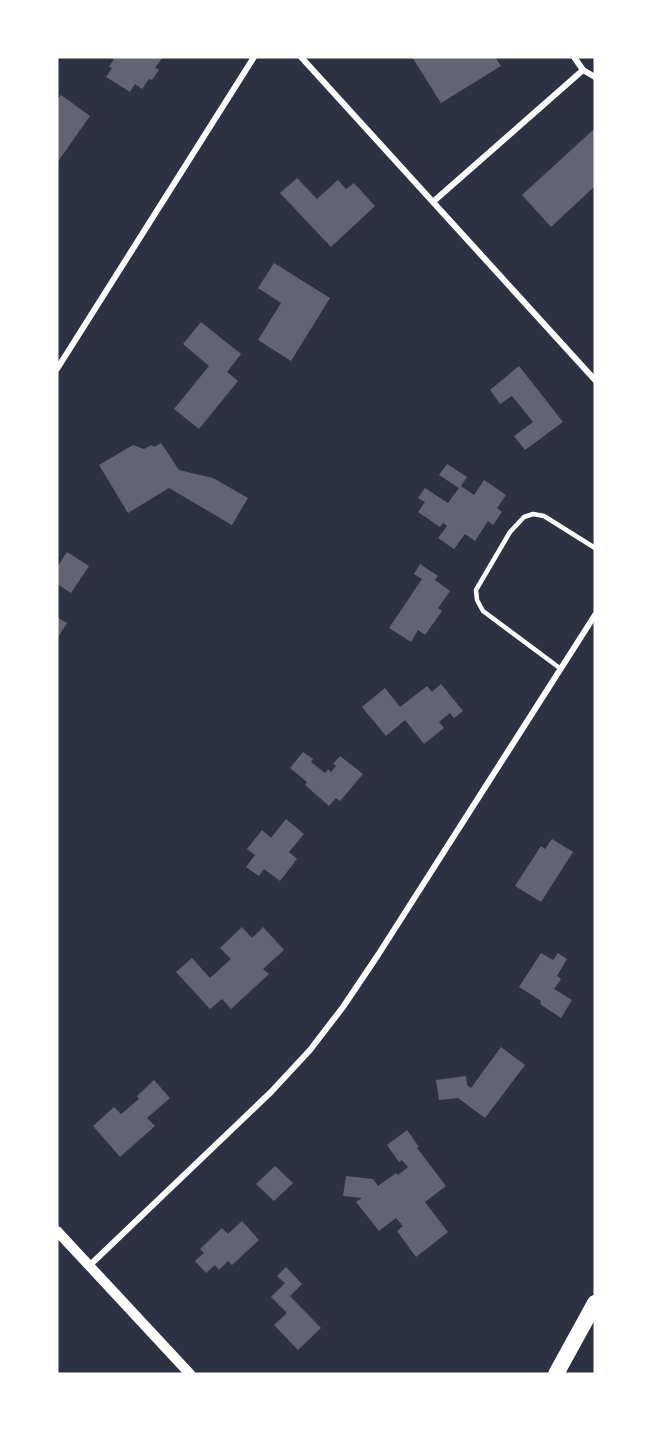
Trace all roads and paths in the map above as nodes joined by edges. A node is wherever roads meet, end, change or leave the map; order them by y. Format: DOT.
graph roads {
  1 [pos="254,57"];
  2 [pos="301,57"];
  3 [pos="574,57"];
  4 [pos="583,70"];
  5 [pos="595,77"];
  6 [pos="434,201"];
  7 [pos="57,369"];
  8 [pos="595,380"];
  9 [pos="595,548"];
  10 [pos="595,615"];
  11 [pos="561,669"];
  12 [pos="57,1231"];
  13 [pos="89,1266"];
  14 [pos="595,1303"];
  15 [pos="190,1374"];
  16 [pos="556,1374"];
  1 -- 7 [label="street"];
  2 -- 6 [label="street"];
  3 -- 4 [label="street"];
  4 -- 5 [label="street"];
  4 -- 6 [label="street"];
  6 -- 8 [label="street"];
  9 -- 11 [label="lane"];
  10 -- 11 [label="street"];
  11 -- 13 [label="street"];
  12 -- 13 [label="street"];
  13 -- 15 [label="street"];
  14 -- 16 [label="highway"];
}
